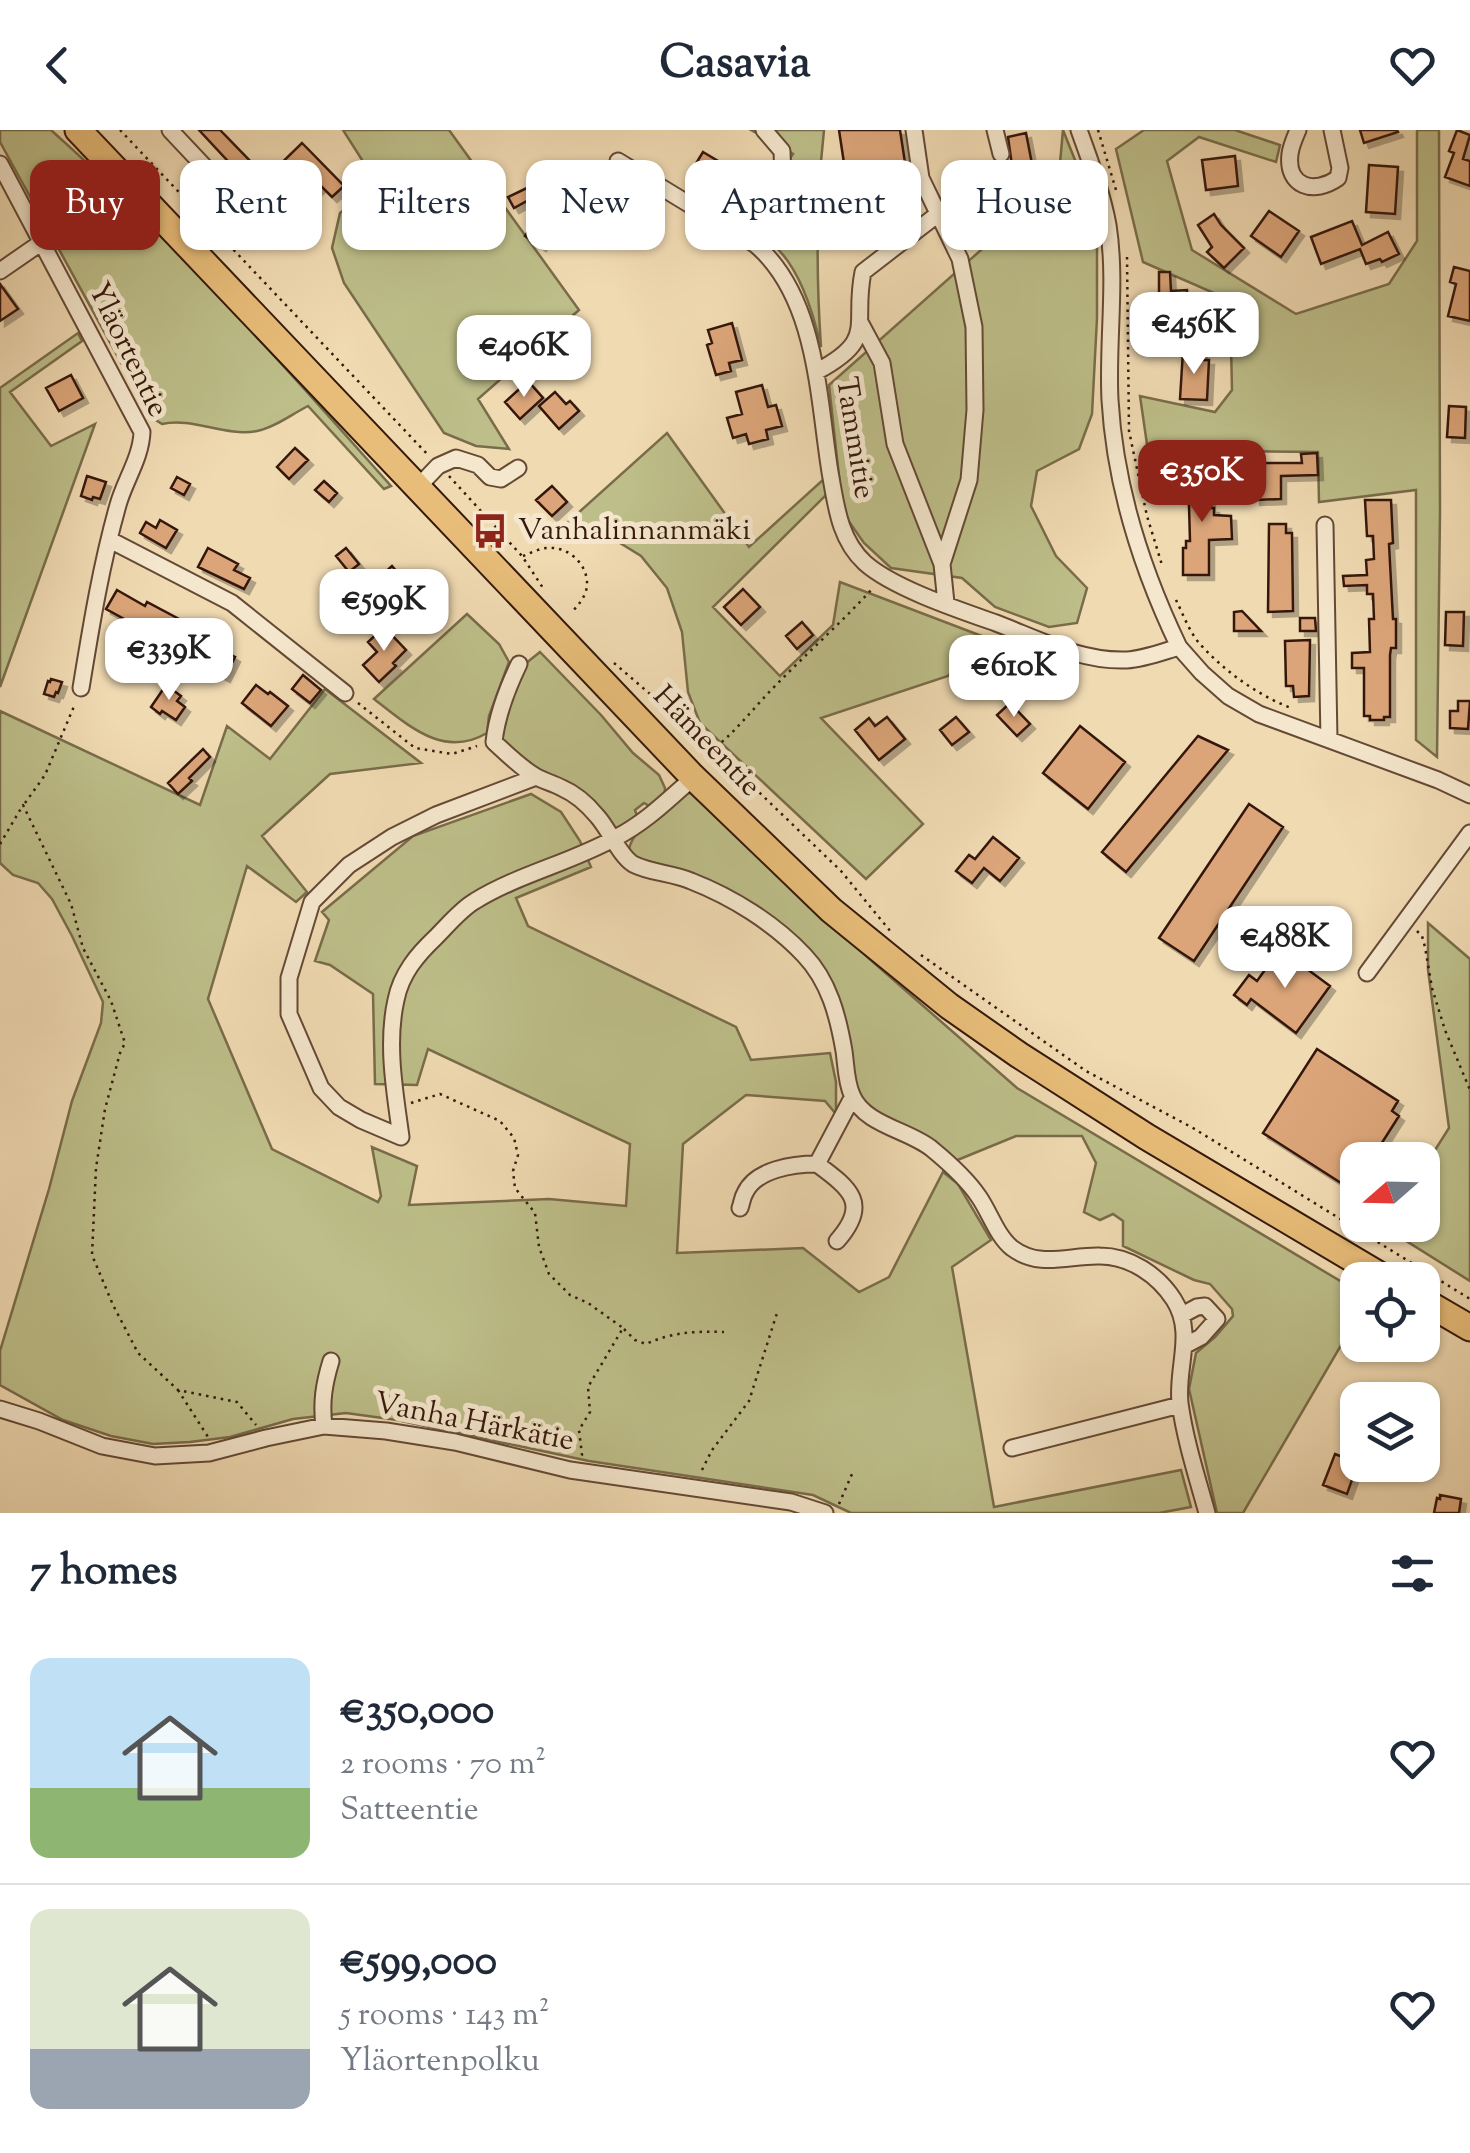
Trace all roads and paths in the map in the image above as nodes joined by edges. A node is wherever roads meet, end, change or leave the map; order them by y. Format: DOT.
graph roads {
  1 [pos="78,130"];
  2 [pos="120,130"];
  3 [pos="170,130"];
  4 [pos="764,130"];
  5 [pos="914,130"];
  6 [pos="995,130"];
  7 [pos="1079,130"];
  8 [pos="1098,130"];
  9 [pos="1298,130"];
  10 [pos="1332,130"];
  11 [pos="1001,154"];
  12 [pos="198,160"];
  13 [pos="783,160"];
  14 [pos="0,164"];
  15 [pos="1116,188"];
  16 [pos="938,214"];
  17 [pos="30,220"];
  18 [pos="30,250"];
  19 [pos="46,250"];
  20 [pos="761,250"];
  21 [pos="1126,250"];
  22 [pos="0,271"];
  23 [pos="861,324"];
  24 [pos="816,372"];
  25 [pos="438,466"];
  26 [pos="518,468"];
  27 [pos="418,487"];
  28 [pos="485,514"];
  29 [pos="483,522"];
  30 [pos="1325,524"];
  31 [pos="110,540"];
  32 [pos="508,540"];
  33 [pos="500,542"];
  34 [pos="522,556"];
  35 [pos="1162,563"];
  36 [pos="942,564"];
  37 [pos="883,577"];
  38 [pos="1173,595"];
  39 [pos="550,598"];
  40 [pos="946,603"];
  41 [pos="572,612"];
  42 [pos="1179,647"];
  43 [pos="518,664"];
  44 [pos="615,664"];
  45 [pos="81,688"];
  46 [pos="345,693"];
  47 [pos="1295,710"];
  48 [pos="1329,740"];
  49 [pos="494,742"];
  50 [pos="714,749"];
  51 [pos="536,777"];
  52 [pos="694,778"];
  53 [pos="1470,795"];
  54 [pos="23,805"];
  55 [pos="1470,833"];
  56 [pos="615,839"];
  57 [pos="0,844"];
  58 [pos="1405,919"];
  59 [pos="894,936"];
  60 [pos="920,955"];
  61 [pos="1367,973"];
  62 [pos="1470,1090"];
  63 [pos="852,1098"];
  64 [pos="398,1108"];
  65 [pos="817,1164"];
  66 [pos="740,1208"];
  67 [pos="837,1241"];
  68 [pos="1358,1262"];
  69 [pos="1470,1299"];
  70 [pos="1440,1310"];
  71 [pos="776,1313"];
  72 [pos="1182,1315"];
  73 [pos="624,1328"];
  74 [pos="1470,1328"];
  75 [pos="724,1332"];
  76 [pos="1186,1345"];
  77 [pos="331,1360"];
  78 [pos="178,1390"];
  79 [pos="1180,1405"];
  80 [pos="0,1409"];
  81 [pos="324,1426"];
  82 [pos="266,1438"];
  83 [pos="1012,1448"];
  84 [pos="217,1451"];
  85 [pos="570,1470"];
  86 [pos="702,1470"];
  87 [pos="852,1474"];
  88 [pos="1200,1512"];
  89 [pos="824,1513"];
  90 [pos="832,1513"];
  1 -- 27 [label="highway, Hämeentie"];
  2 -- 25 [label="path"];
  3 -- 12 [label="street"];
  4 -- 13 [label="street"];
  5 -- 16 [label="street"];
  6 -- 11 [label="street"];
  7 -- 42 [label="street"];
  8 -- 15 [label="path"];
  9 -- 10 [label="street"];
  14 -- 17 [label="street, Yläortentie"];
  16 -- 23 [label="street"];
  16 -- 36 [label="street"];
  18 -- 22 [label="street"];
  19 -- 31 [label="street, Yläortentie"];
  20 -- 24 [label="street, Tammitie"];
  21 -- 35 [label="path"];
  23 -- 24 [label="street"];
  23 -- 36 [label="street"];
  24 -- 37 [label="street, Tammitie"];
  25 -- 26 [label="street"];
  25 -- 27 [label="street"];
  25 -- 28 [label="path"];
  27 -- 52 [label="highway, Hämeentie"];
  28 -- 29 [label="path"];
  28 -- 32 [label="path"];
  30 -- 48 [label="street"];
  31 -- 45 [label="street, Yläortentie"];
  31 -- 46 [label="street"];
  32 -- 33 [label="path"];
  32 -- 34 [label="path"];
  34 -- 39 [label="path"];
  34 -- 41 [label="path"];
  36 -- 40 [label="street"];
  37 -- 40 [label="street, Tammitie"];
  37 -- 50 [label="path"];
  38 -- 47 [label="path"];
  40 -- 42 [label="street, Tammitie"];
  42 -- 48 [label="street"];
  43 -- 49 [label="street"];
  44 -- 50 [label="path"];
  45 -- 54 [label="path"];
  46 -- 49 [label="path"];
  48 -- 53 [label="street"];
  49 -- 51 [label="street"];
  50 -- 59 [label="path"];
  51 -- 56 [label="street"];
  51 -- 64 [label="street"];
  52 -- 56 [label="street"];
  52 -- 68 [label="highway, Hämeentie"];
  54 -- 57 [label="path"];
  54 -- 78 [label="path"];
  55 -- 58 [label="street"];
  56 -- 63 [label="street"];
  56 -- 64 [label="street"];
  58 -- 61 [label="street"];
  58 -- 62 [label="path"];
  60 -- 69 [label="path"];
  63 -- 65 [label="street"];
  63 -- 72 [label="street"];
  64 -- 73 [label="path"];
  65 -- 66 [label="street"];
  65 -- 67 [label="street"];
  70 -- 74 [label="highway"];
  71 -- 86 [label="path"];
  72 -- 76 [label="street"];
  72 -- 76 [label="street"];
  73 -- 75 [label="path"];
  73 -- 85 [label="path"];
  76 -- 79 [label="street"];
  77 -- 81 [label="street"];
  78 -- 82 [label="path"];
  78 -- 84 [label="path"];
  79 -- 83 [label="street"];
  79 -- 88 [label="street"];
  80 -- 84 [label="street, Vanha Härkätie"];
  81 -- 82 [label="street, Vanha Härkätie"];
  81 -- 85 [label="street, Vanha Härkätie"];
  82 -- 84 [label="street, Vanha Härkätie"];
  85 -- 89 [label="street, Vanha Härkätie"];
  87 -- 90 [label="path"];
}
